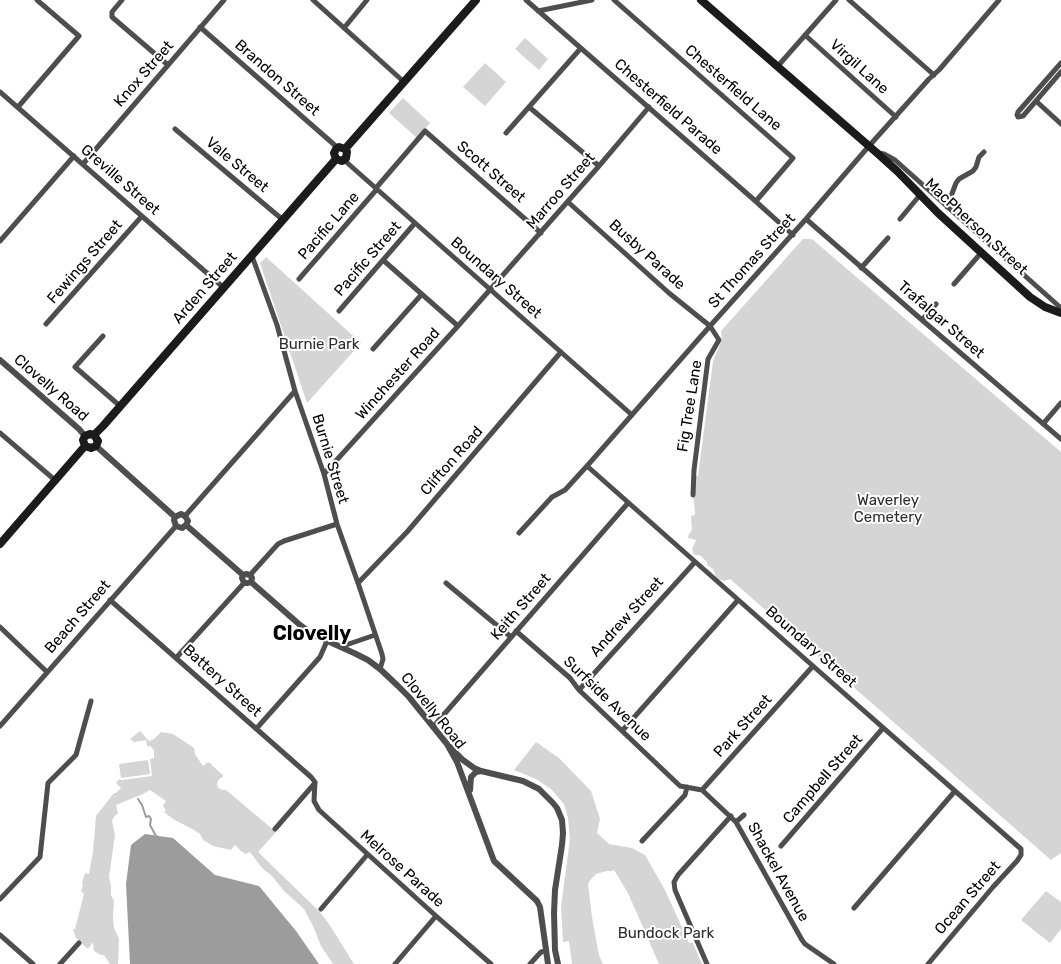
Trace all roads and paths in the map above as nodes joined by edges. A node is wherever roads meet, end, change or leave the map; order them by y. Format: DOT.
graph roads {
  1 [pos="37,0"];
  2 [pos="122,0"];
  3 [pos="224,0"];
  4 [pos="312,0"];
  5 [pos="367,0"];
  6 [pos="476,0"];
  7 [pos="526,0"];
  8 [pos="592,0"];
  9 [pos="614,0"];
  10 [pos="701,0"];
  11 [pos="836,0"];
  12 [pos="849,0"];
  13 [pos="1000,0"];
  14 [pos="538,11"];
  15 [pos="200,27"];
  16 [pos="344,28"];
  17 [pos="805,36"];
  18 [pos="581,48"];
  19 [pos="1061,63"];
  20 [pos="168,65"];
  21 [pos="777,67"];
  22 [pos="1061,72"];
  23 [pos="934,75"];
  24 [pos="404,82"];
  25 [pos="0,92"];
  26 [pos="1036,101"];
  27 [pos="18,107"];
  28 [pos="529,107"];
  29 [pos="649,107"];
  30 [pos="896,117"];
  31 [pos="1061,124"];
  32 [pos="175,129"];
  33 [pos="426,131"];
  34 [pos="506,133"];
  35 [pos="869,146"];
  36 [pos="341,148"];
  37 [pos="984,152"];
  38 [pos="877,153"];
  39 [pos="74,156"];
  40 [pos="340,160"];
  41 [pos="83,164"];
  42 [pos="599,166"];
  43 [pos="377,189"];
  44 [pos="920,195"];
  45 [pos="756,201"];
  46 [pos="568,202"];
  47 [pos="948,207"];
  48 [pos="142,216"];
  49 [pos="806,219"];
  50 [pos="900,219"];
  51 [pos="283,220"];
  52 [pos="416,224"];
  53 [pos="540,233"];
  54 [pos="793,234"];
  55 [pos="888,238"];
  56 [pos="0,242"];
  57 [pos="982,253"];
  58 [pos="252,256"];
  59 [pos="383,260"];
  60 [pos="861,268"];
  61 [pos="299,279"];
  62 [pos="954,284"];
  63 [pos="224,288"];
  64 [pos="491,290"];
  65 [pos="422,294"];
  66 [pos="936,304"];
  67 [pos="1061,308"];
  68 [pos="339,311"];
  69 [pos="1061,313"];
  70 [pos="922,320"];
  71 [pos="46,324"];
  72 [pos="458,326"];
  73 [pos="710,326"];
  74 [pos="103,336"];
  75 [pos="373,349"];
  76 [pos="561,352"];
  77 [pos="0,360"];
  78 [pos="295,390"];
  79 [pos="1061,402"];
  80 [pos="120,406"];
  81 [pos="632,415"];
  82 [pos="1043,424"];
  83 [pos="0,433"];
  84 [pos="94,435"];
  85 [pos="86,436"];
  86 [pos="1061,439"];
  87 [pos="85,446"];
  88 [pos="96,446"];
  89 [pos="587,466"];
  90 [pos="324,474"];
  91 [pos="56,481"];
  92 [pos="693,495"];
  93 [pos="628,503"];
  94 [pos="176,516"];
  95 [pos="185,516"];
  96 [pos="337,524"];
  97 [pos="186,525"];
  98 [pos="176,526"];
  99 [pos="519,533"];
  100 [pos="0,544"];
  101 [pos="695,562"];
  102 [pos="247,579"];
  103 [pos="358,583"];
  104 [pos="446,583"];
  105 [pos="110,600"];
  106 [pos="738,600"];
  107 [pos="0,627"];
  108 [pos="516,631"];
  109 [pos="375,635"];
  110 [pos="511,637"];
  111 [pos="327,641"];
  112 [pos="340,647"];
  113 [pos="176,658"];
  114 [pos="813,666"];
  115 [pos="380,669"];
  116 [pos="48,672"];
  117 [pos="579,690"];
  118 [pos="91,702"];
  119 [pos="0,726"];
  120 [pos="433,727"];
  121 [pos="883,728"];
  122 [pos="256,729"];
  123 [pos="622,731"];
  124 [pos="447,744"];
  125 [pos="481,771"];
  126 [pos="315,782"];
  127 [pos="687,788"];
  128 [pos="702,790"];
  129 [pos="955,791"];
  130 [pos="470,793"];
  131 [pos="744,815"];
  132 [pos="731,816"];
  133 [pos="736,822"];
  134 [pos="275,829"];
  135 [pos="642,841"];
  136 [pos="781,846"];
  137 [pos="1019,846"];
  138 [pos="367,855"];
  139 [pos="0,900"];
  140 [pos="854,908"];
  141 [pos="320,909"];
  142 [pos="436,916"];
  143 [pos="0,936"];
  144 [pos="79,944"];
  145 [pos="555,950"];
  146 [pos="546,951"];
  147 [pos="33,964"];
  148 [pos="60,964"];
  149 [pos="395,964"];
  150 [pos="491,964"];
  151 [pos="530,964"];
  152 [pos="548,964"];
  153 [pos="558,964"];
  154 [pos="707,964"];
  155 [pos="834,964"];
  156 [pos="928,964"];
  1 -- 27 [label="street"];
  2 -- 20 [label="street"];
  3 -- 15 [label="street, Knox Street"];
  4 -- 16 [label="street"];
  5 -- 16 [label="street"];
  6 -- 24 [label="main road"];
  7 -- 14 [label="street, Chesterfield Parade"];
  8 -- 14 [label="street"];
  9 -- 45 [label="street, Chesterfield Lane"];
  10 -- 21 [label="main road, MacPherson Street"];
  11 -- 17 [label="street"];
  12 -- 23 [label="street"];
  13 -- 23 [label="street, St Thomas Street"];
  14 -- 18 [label="street, Chesterfield Parade"];
  15 -- 20 [label="street, Knox Street"];
  15 -- 36 [label="street, Brandon Street"];
  16 -- 24 [label="street"];
  17 -- 21 [label="street"];
  17 -- 30 [label="street, Virgil Lane"];
  18 -- 28 [label="street"];
  18 -- 29 [label="street, Chesterfield Parade"];
  19 -- 26 [label="street"];
  20 -- 41 [label="street, Knox Street"];
  21 -- 35 [label="main road, MacPherson Street"];
  22 -- 26 [label="street"];
  23 -- 30 [label="street, St Thomas Street"];
  24 -- 36 [label="main road"];
  25 -- 27 [label="street, Greville Street"];
  26 -- 31 [label="street"];
  27 -- 39 [label="street, Greville Street"];
  28 -- 34 [label="street"];
  28 -- 42 [label="street"];
  29 -- 42 [label="street, Marroo Street"];
  29 -- 45 [label="street, Chesterfield Parade"];
  30 -- 35 [label="street, St Thomas Street"];
  32 -- 51 [label="street, Vale Street"];
  33 -- 43 [label="street, Pacific Lane"];
  33 -- 53 [label="street, Scott Street"];
  35 -- 38 [label="main road, MacPherson Street"];
  35 -- 49 [label="street, St Thomas Street"];
  36 -- 40 [label="main road"];
  36 -- 40 [label="main road"];
  37 -- 47 [label="street"];
  38 -- 44 [label="main road, MacPherson Street"];
  38 -- 47 [label="street, MacPherson Street"];
  39 -- 41 [label="street, Greville Street"];
  39 -- 56 [label="street"];
  40 -- 43 [label="street, Boundary Street"];
  40 -- 51 [label="main road, Arden Street"];
  41 -- 48 [label="street, Greville Street"];
  42 -- 46 [label="street, Marroo Street"];
  43 -- 52 [label="street, Boundary Street"];
  43 -- 61 [label="street, Pacific Lane"];
  44 -- 50 [label="street"];
  44 -- 57 [label="main road, MacPherson Street"];
  45 -- 54 [label="street, Chesterfield Parade"];
  46 -- 53 [label="street, Marroo Street"];
  46 -- 73 [label="street, Busby Parade"];
  47 -- 67 [label="street, MacPherson Street"];
  48 -- 63 [label="street, Greville Street"];
  48 -- 71 [label="street, Fewings Street"];
  49 -- 54 [label="street, St Thomas Street"];
  49 -- 60 [label="street, Trafalgar Street"];
  51 -- 58 [label="main road, Arden Street"];
  52 -- 59 [label="street, Pacific Street"];
  52 -- 64 [label="street, Boundary Street"];
  53 -- 64 [label="street, Marroo Street"];
  54 -- 73 [label="street, St Thomas Street"];
  55 -- 60 [label="street"];
  57 -- 62 [label="street"];
  57 -- 69 [label="main road, MacPherson Street"];
  58 -- 63 [label="main road, Arden Street"];
  58 -- 78 [label="street, Burnie Street"];
  59 -- 65 [label="street"];
  59 -- 68 [label="street, Pacific Street"];
  60 -- 70 [label="street, Trafalgar Street"];
  63 -- 80 [label="main road, Arden Street"];
  64 -- 72 [label="street, Winchester Road"];
  64 -- 76 [label="street, Boundary Street"];
  65 -- 72 [label="street"];
  65 -- 75 [label="street"];
  66 -- 70 [label="street"];
  70 -- 82 [label="street, Trafalgar Street"];
  72 -- 90 [label="street, Winchester Road"];
  73 -- 81 [label="street, St Thomas Street"];
  73 -- 92 [label="street, Fig Tree Lane"];
  74 -- 80 [label="street"];
  76 -- 81 [label="street, Boundary Street"];
  76 -- 103 [label="street, Clifton Road"];
  77 -- 85 [label="street, Clovelly Road"];
  78 -- 90 [label="street, Burnie Street"];
  78 -- 95 [label="street"];
  79 -- 82 [label="street"];
  80 -- 84 [label="main road, Arden Street"];
  81 -- 89 [label="street, St Thomas Street"];
  82 -- 86 [label="street, Trafalgar Street"];
  83 -- 91 [label="street"];
  84 -- 85 [label="main road"];
  84 -- 88 [label="main road"];
  85 -- 87 [label="main road"];
  87 -- 88 [label="main road"];
  87 -- 91 [label="main road"];
  88 -- 94 [label="street"];
  89 -- 93 [label="street, Boundary Street"];
  89 -- 99 [label="street, St Thomas Street"];
  90 -- 96 [label="street, Burnie Street"];
  91 -- 100 [label="main road"];
  93 -- 101 [label="street, Boundary Street"];
  93 -- 108 [label="street, Keith Street"];
  94 -- 95 [label="street"];
  94 -- 98 [label="street"];
  95 -- 97 [label="street"];
  96 -- 102 [label="street"];
  96 -- 103 [label="street, Burnie Street"];
  97 -- 98 [label="street"];
  97 -- 102 [label="street, Clovelly Road"];
  98 -- 105 [label="street, Beach Street"];
  101 -- 106 [label="street, Boundary Street"];
  101 -- 117 [label="street, Andrew Street"];
  102 -- 111 [label="street, Clovelly Road"];
  102 -- 113 [label="street"];
  103 -- 109 [label="street, Burnie Street"];
  104 -- 110 [label="street"];
  105 -- 113 [label="street, Battery Street"];
  105 -- 116 [label="street, Beach Street"];
  106 -- 114 [label="street, Boundary Street"];
  106 -- 123 [label="street"];
  107 -- 116 [label="street"];
  108 -- 110 [label="street, Keith Street"];
  108 -- 117 [label="street, Surfside Avenue"];
  109 -- 112 [label="street"];
  109 -- 115 [label="street, Burnie Street"];
  110 -- 120 [label="street, Keith Street"];
  111 -- 112 [label="street, Clovelly Road"];
  111 -- 122 [label="street"];
  112 -- 115 [label="street, Clovelly Road"];
  113 -- 122 [label="street, Battery Street"];
  114 -- 121 [label="street, Boundary Street"];
  114 -- 128 [label="street, Park Street"];
  115 -- 120 [label="street, Clovelly Road"];
  116 -- 119 [label="street, Beach Street"];
  117 -- 123 [label="street, Surfside Avenue"];
  118 -- 139 [label="street"];
  120 -- 124 [label="street, Clovelly Road"];
  121 -- 129 [label="street, Boundary Street"];
  121 -- 136 [label="street, Campbell Street"];
  122 -- 126 [label="street, Battery Street"];
  123 -- 127 [label="street, Surfside Avenue"];
  124 -- 125 [label="street"];
  124 -- 130 [label="street, Clovelly Road"];
  125 -- 130 [label="street"];
  125 -- 145 [label="street"];
  126 -- 134 [label="street"];
  126 -- 138 [label="street, Melrose Parade"];
  127 -- 128 [label="street"];
  127 -- 135 [label="street"];
  128 -- 132 [label="street, Shackel Avenue"];
  129 -- 137 [label="street, Boundary Street"];
  129 -- 140 [label="street"];
  130 -- 146 [label="street, Clovelly Road"];
  131 -- 133 [label="street"];
  132 -- 133 [label="street, Shackel Avenue"];
  132 -- 154 [label="street"];
  133 -- 155 [label="street, Shackel Avenue"];
  137 -- 156 [label="street, Ocean Street"];
  138 -- 141 [label="street"];
  138 -- 142 [label="street, Melrose Parade"];
  142 -- 149 [label="street"];
  142 -- 150 [label="street, Melrose Parade"];
  143 -- 147 [label="street"];
  144 -- 148 [label="street"];
  145 -- 146 [label="street"];
  145 -- 153 [label="street"];
  146 -- 151 [label="street"];
  146 -- 152 [label="street, Clovelly Road"];
}
